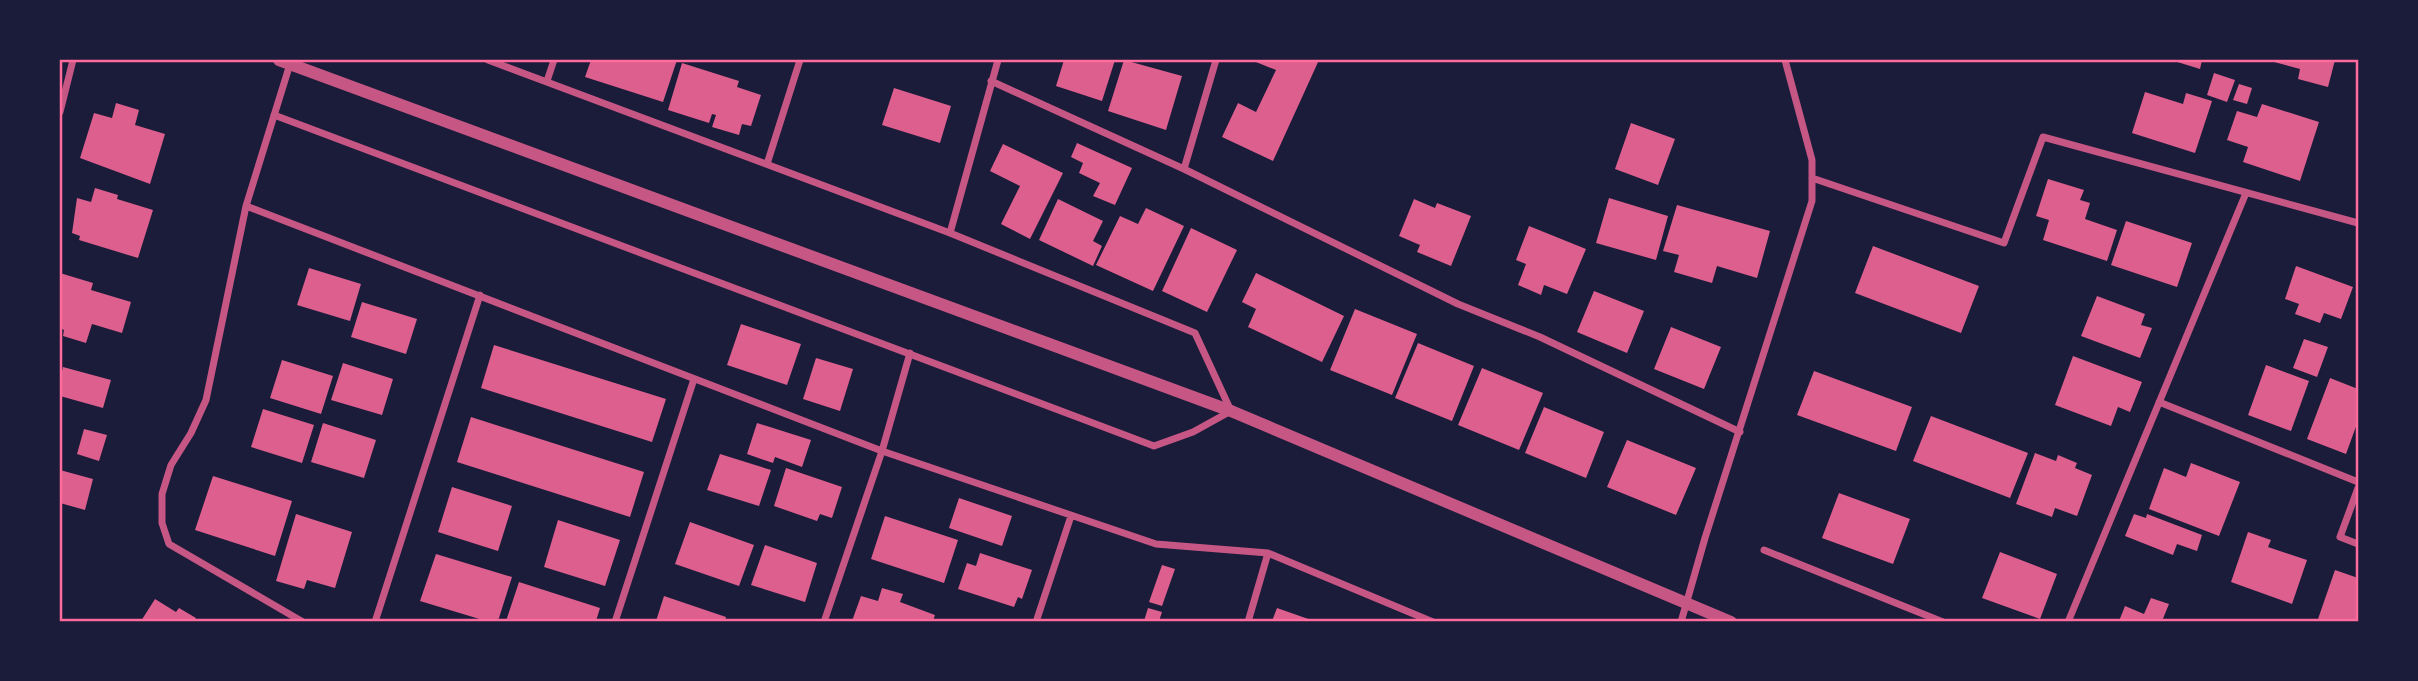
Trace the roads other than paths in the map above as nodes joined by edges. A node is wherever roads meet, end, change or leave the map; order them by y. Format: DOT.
graph roads {
  1 [pos="73,60"];
  2 [pos="279,60"];
  3 [pos="292,60"];
  4 [pos="488,60"];
  5 [pos="554,60"];
  6 [pos="800,60"];
  7 [pos="998,60"];
  8 [pos="1216,60"];
  9 [pos="1786,60"];
  10 [pos="992,80"];
  11 [pos="547,81"];
  12 [pos="60,113"];
  13 [pos="274,116"];
  14 [pos="766,164"];
  15 [pos="1184,169"];
  16 [pos="1812,178"];
  17 [pos="2246,193"];
  18 [pos="246,206"];
  19 [pos="2358,223"];
  20 [pos="950,233"];
  21 [pos="480,295"];
  22 [pos="910,353"];
  23 [pos="694,379"];
  24 [pos="2160,402"];
  25 [pos="1231,411"];
  26 [pos="1740,432"];
  27 [pos="882,451"];
  28 [pos="2358,482"];
  29 [pos="2358,488"];
  30 [pos="1071,516"];
  31 [pos="2358,544"];
  32 [pos="1764,550"];
  33 [pos="1268,553"];
  34 [pos="1687,604"];
  35 [pos="303,621"];
  36 [pos="375,621"];
  37 [pos="615,621"];
  38 [pos="824,621"];
  39 [pos="1036,621"];
  40 [pos="1248,621"];
  41 [pos="1433,621"];
  42 [pos="1681,621"];
  43 [pos="1731,621"];
  44 [pos="1943,621"];
  45 [pos="2068,621"];
  1 -- 12 [label="street"];
  2 -- 25 [label="street"];
  3 -- 13 [label="street"];
  4 -- 11 [label="street"];
  5 -- 11 [label="street"];
  6 -- 14 [label="street"];
  7 -- 10 [label="street"];
  8 -- 15 [label="street"];
  9 -- 16 [label="street"];
  10 -- 15 [label="street"];
  10 -- 20 [label="street"];
  11 -- 14 [label="street"];
  13 -- 18 [label="street"];
  13 -- 22 [label="street"];
  14 -- 20 [label="street"];
  15 -- 26 [label="street"];
  16 -- 17 [label="street"];
  16 -- 26 [label="street"];
  17 -- 19 [label="street"];
  17 -- 24 [label="street"];
  18 -- 21 [label="street"];
  18 -- 35 [label="street"];
  20 -- 25 [label="street"];
  21 -- 23 [label="street"];
  21 -- 36 [label="street"];
  22 -- 25 [label="street"];
  22 -- 27 [label="street"];
  23 -- 27 [label="street"];
  23 -- 37 [label="street"];
  24 -- 28 [label="street"];
  24 -- 45 [label="street"];
  25 -- 34 [label="street"];
  26 -- 34 [label="street"];
  27 -- 30 [label="street"];
  27 -- 38 [label="street"];
  29 -- 31 [label="street"];
  30 -- 33 [label="street"];
  30 -- 39 [label="street"];
  32 -- 44 [label="street"];
  33 -- 40 [label="street"];
  33 -- 41 [label="street"];
  34 -- 42 [label="street"];
  34 -- 43 [label="street"];
}
